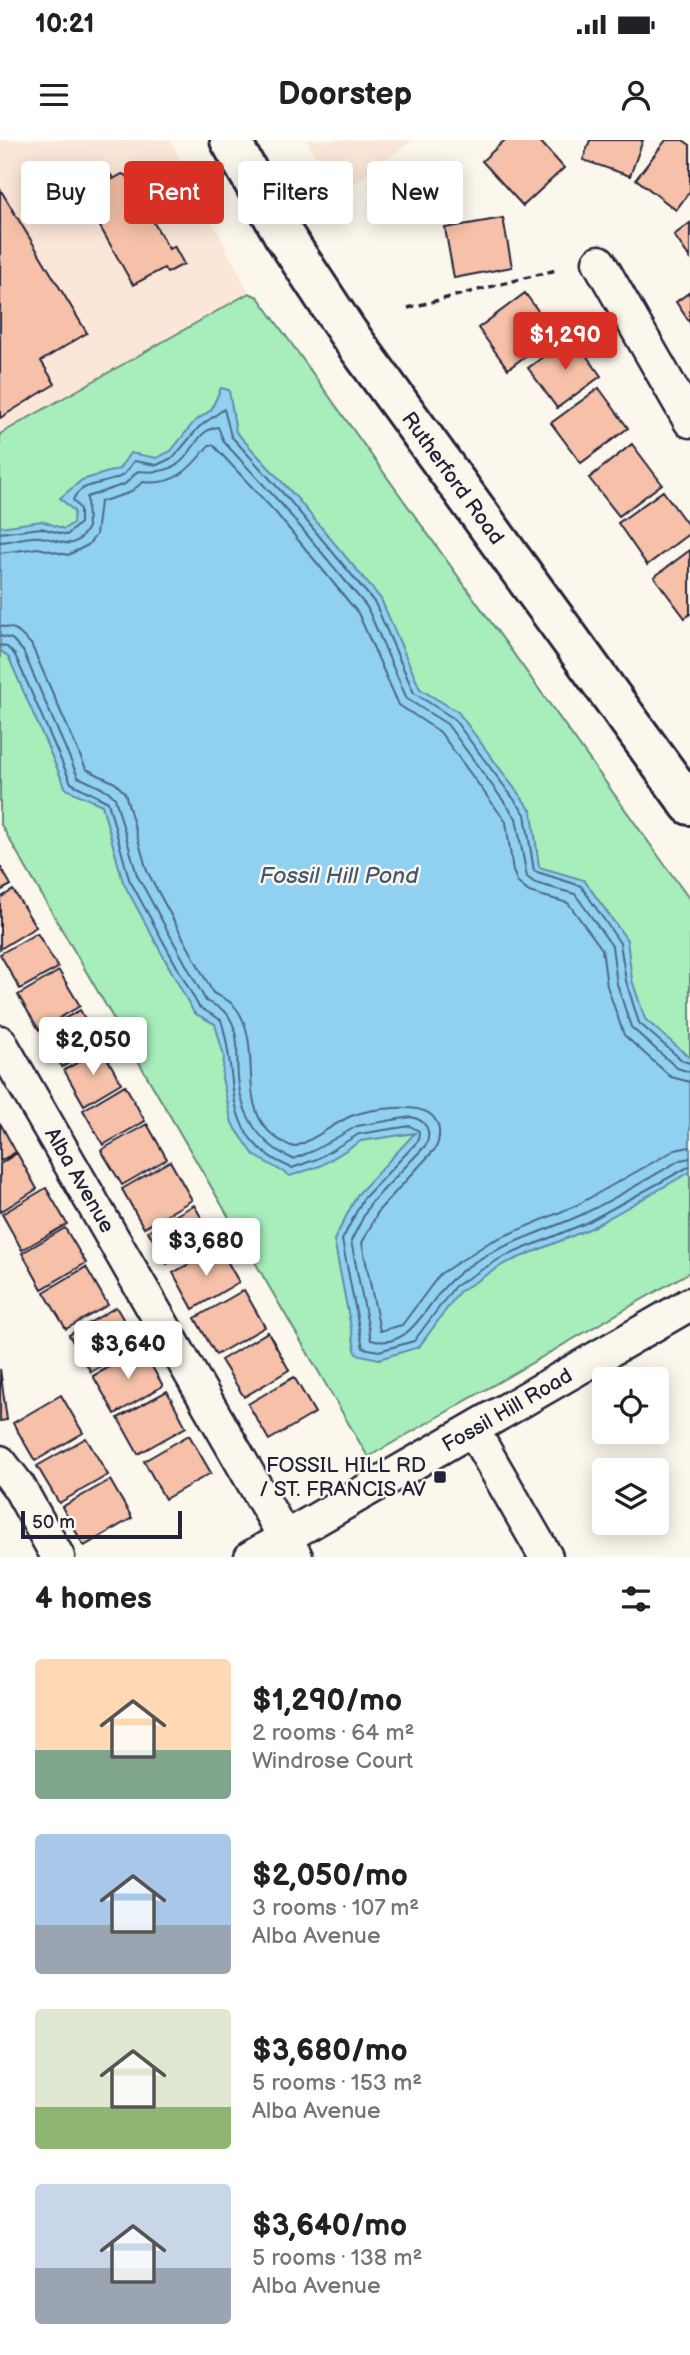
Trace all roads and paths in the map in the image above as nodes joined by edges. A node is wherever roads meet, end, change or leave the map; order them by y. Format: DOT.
graph roads {
  1 [pos="230,140"];
  2 [pos="599,262"];
  3 [pos="556,270"];
  4 [pos="408,309"];
  5 [pos="690,421"];
  6 [pos="690,806"];
  7 [pos="0,1042"];
  8 [pos="690,1304"];
  9 [pos="473,1430"];
  10 [pos="0,1462"];
  11 [pos="290,1547"];
  12 [pos="58,1557"];
  13 [pos="251,1557"];
  14 [pos="546,1557"];
  1 -- 6 [label="main road, Rutherford Road"];
  2 -- 5 [label="street"];
  3 -- 4 [label="path"];
  7 -- 11 [label="street, Alba Avenue"];
  8 -- 9 [label="street, Fossil Hill Road"];
  9 -- 11 [label="street, Fossil Hill Road"];
  9 -- 14 [label="street"];
  10 -- 12 [label="street"];
  11 -- 13 [label="street, Fossil Hill Road"];
}
